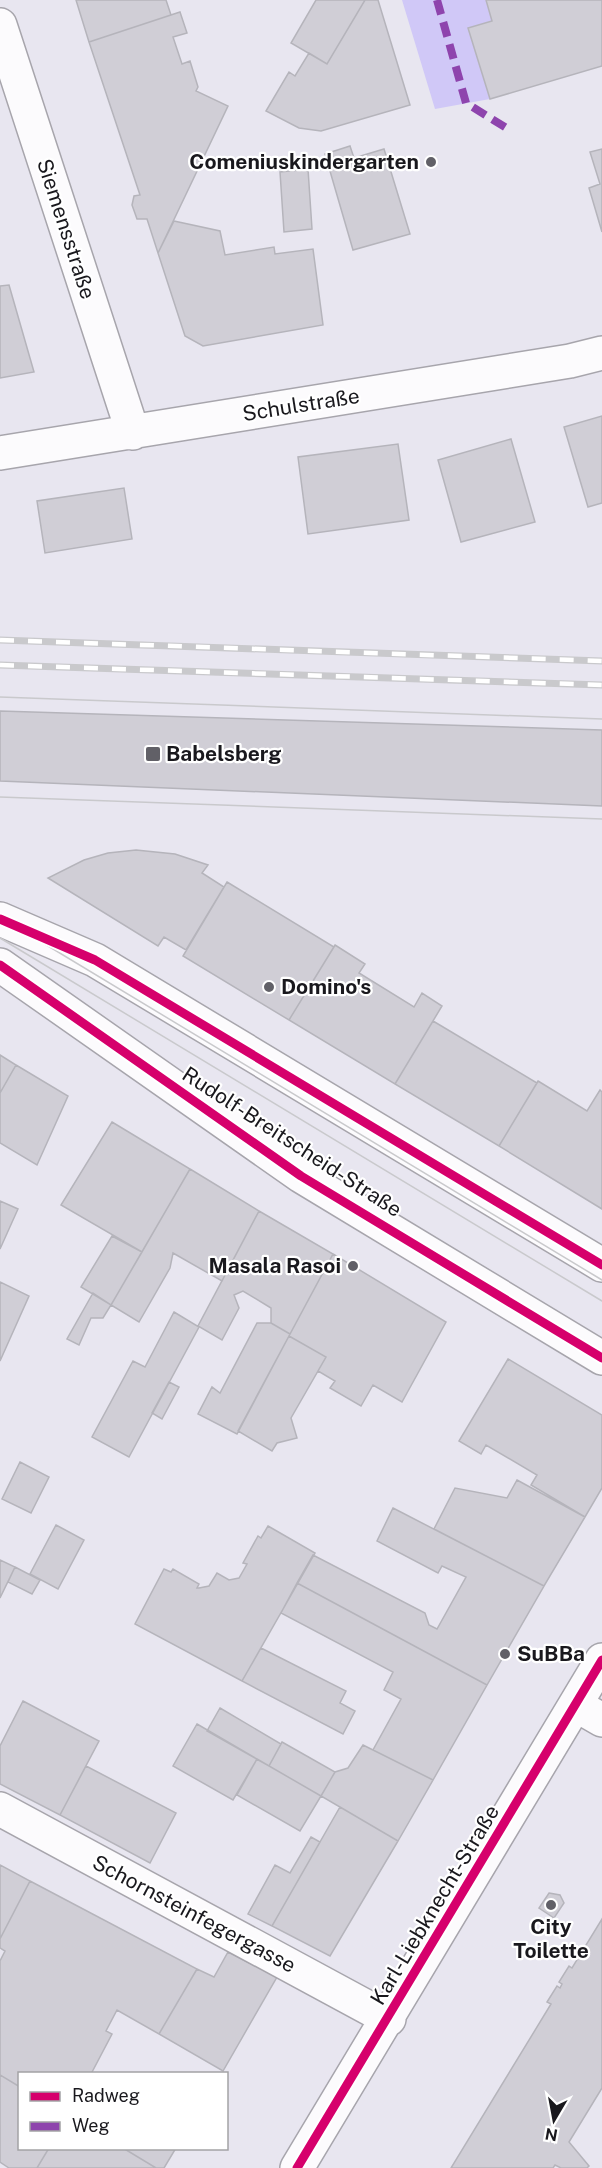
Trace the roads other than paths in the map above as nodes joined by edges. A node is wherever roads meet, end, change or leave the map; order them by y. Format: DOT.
graph roads {
  1 [pos="0,25"];
  2 [pos="602,354"];
  3 [pos="133,433"];
  4 [pos="0,453"];
  5 [pos="0,919"];
  6 [pos="0,965"];
  7 [pos="602,1265"];
  8 [pos="602,1358"];
  9 [pos="602,1660"];
  10 [pos="589,1712"];
  11 [pos="0,1809"];
  12 [pos="389,2019"];
  13 [pos="297,2168"];
  1 -- 3 [label="street, Siemensstraße"];
  2 -- 3 [label="street, Schulstraße"];
  3 -- 4 [label="street, Schulstraße"];
  5 -- 7 [label="street"];
  6 -- 8 [label="street, Rudolf-Breitscheid-Straße"];
  9 -- 10 [label="street, Karl-Liebknecht-Straße"];
  10 -- 12 [label="street, Karl-Liebknecht-Straße"];
  11 -- 12 [label="street, Schornsteinfegergasse"];
  12 -- 13 [label="street, Karl-Liebknecht-Straße"];
}
